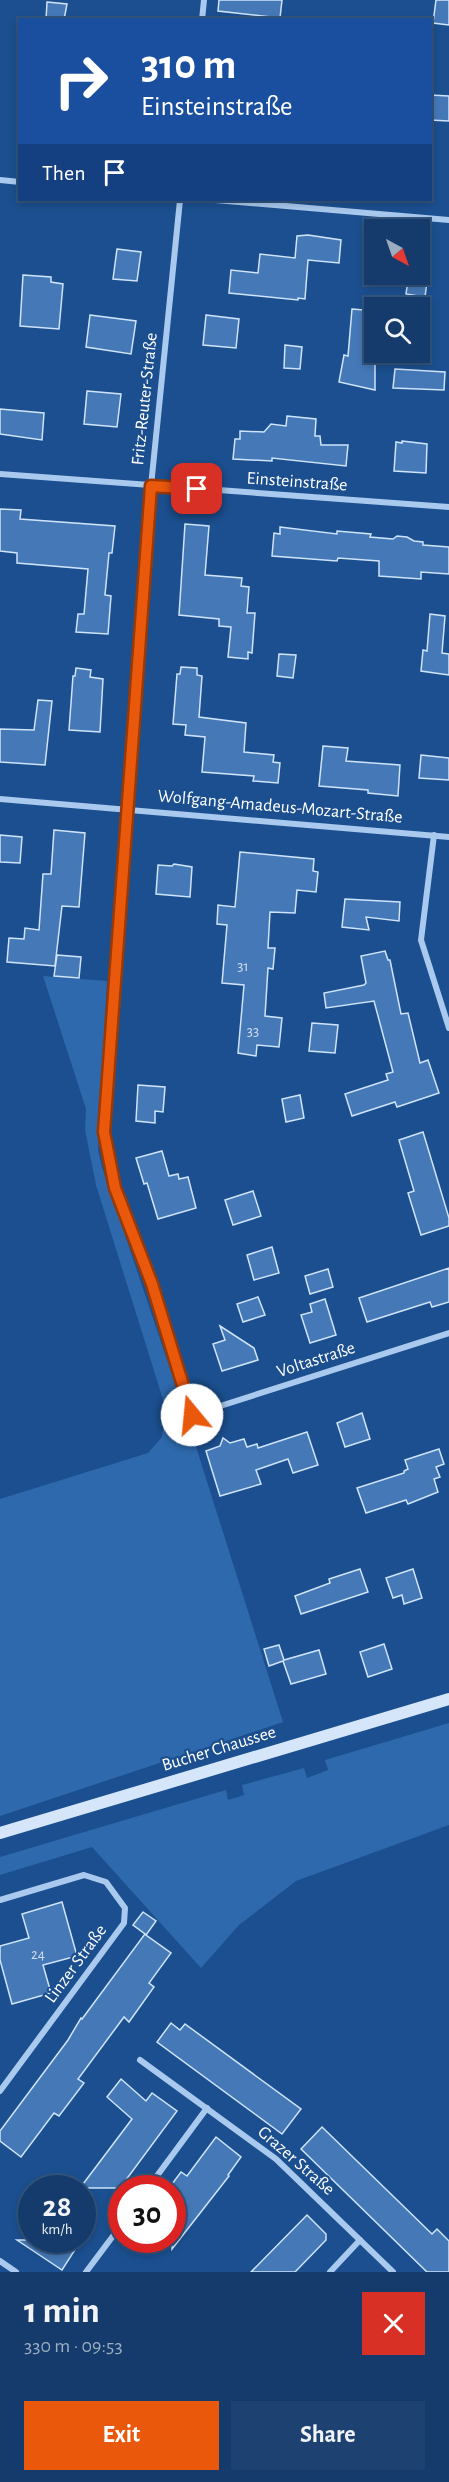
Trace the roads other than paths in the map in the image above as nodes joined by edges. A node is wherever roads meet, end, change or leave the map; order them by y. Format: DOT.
graph roads {
  1 [pos="204,0"];
  2 [pos="202,18"];
  3 [pos="0,180"];
  4 [pos="18,182"];
  5 [pos="180,201"];
  6 [pos="227,201"];
  7 [pos="449,220"];
  8 [pos="0,474"];
  9 [pos="151,486"];
  10 [pos="449,507"];
  11 [pos="0,799"];
  12 [pos="128,809"];
  13 [pos="434,835"];
  14 [pos="449,837"];
  15 [pos="449,1028"];
  16 [pos="449,1333"];
  17 [pos="192,1415"];
  18 [pos="449,1699"];
  19 [pos="0,1833"];
  20 [pos="0,1900"];
  21 [pos="140,2060"];
  22 [pos="0,2091"];
  23 [pos="207,2108"];
  24 [pos="158,2175"];
  25 [pos="360,2240"];
  26 [pos="108,2243"];
  27 [pos="0,2261"];
  28 [pos="16,2272"];
  29 [pos="86,2272"];
  30 [pos="330,2272"];
  31 [pos="393,2272"];
  1 -- 2 [label="street"];
  3 -- 4 [label="street"];
  5 -- 9 [label="street, Fritz-Reuter-Straße"];
  6 -- 7 [label="street"];
  8 -- 9 [label="street, Einsteinstraße"];
  9 -- 10 [label="street, Einsteinstraße"];
  9 -- 12 [label="street, Fritz-Reuter-Straße"];
  11 -- 12 [label="street, Wolfgang-Amadeus-Mozart-Straße"];
  12 -- 13 [label="street, Wolfgang-Amadeus-Mozart-Straße"];
  12 -- 17 [label="street, Fritz-Reuter-Straße"];
  13 -- 14 [label="street, Wolfgang-Amadeus-Mozart-Straße"];
  13 -- 15 [label="street"];
  16 -- 17 [label="street, Voltastraße"];
  18 -- 19 [label="main road, Bucher Chaussee"];
  20 -- 22 [label="street, Linzer Straße"];
  21 -- 23 [label="street, Grazer Straße"];
  23 -- 24 [label="street"];
  23 -- 25 [label="street, Grazer Straße"];
  25 -- 30 [label="street"];
  25 -- 31 [label="street, Grazer Straße"];
  26 -- 29 [label="street"];
  27 -- 28 [label="street"];
}
